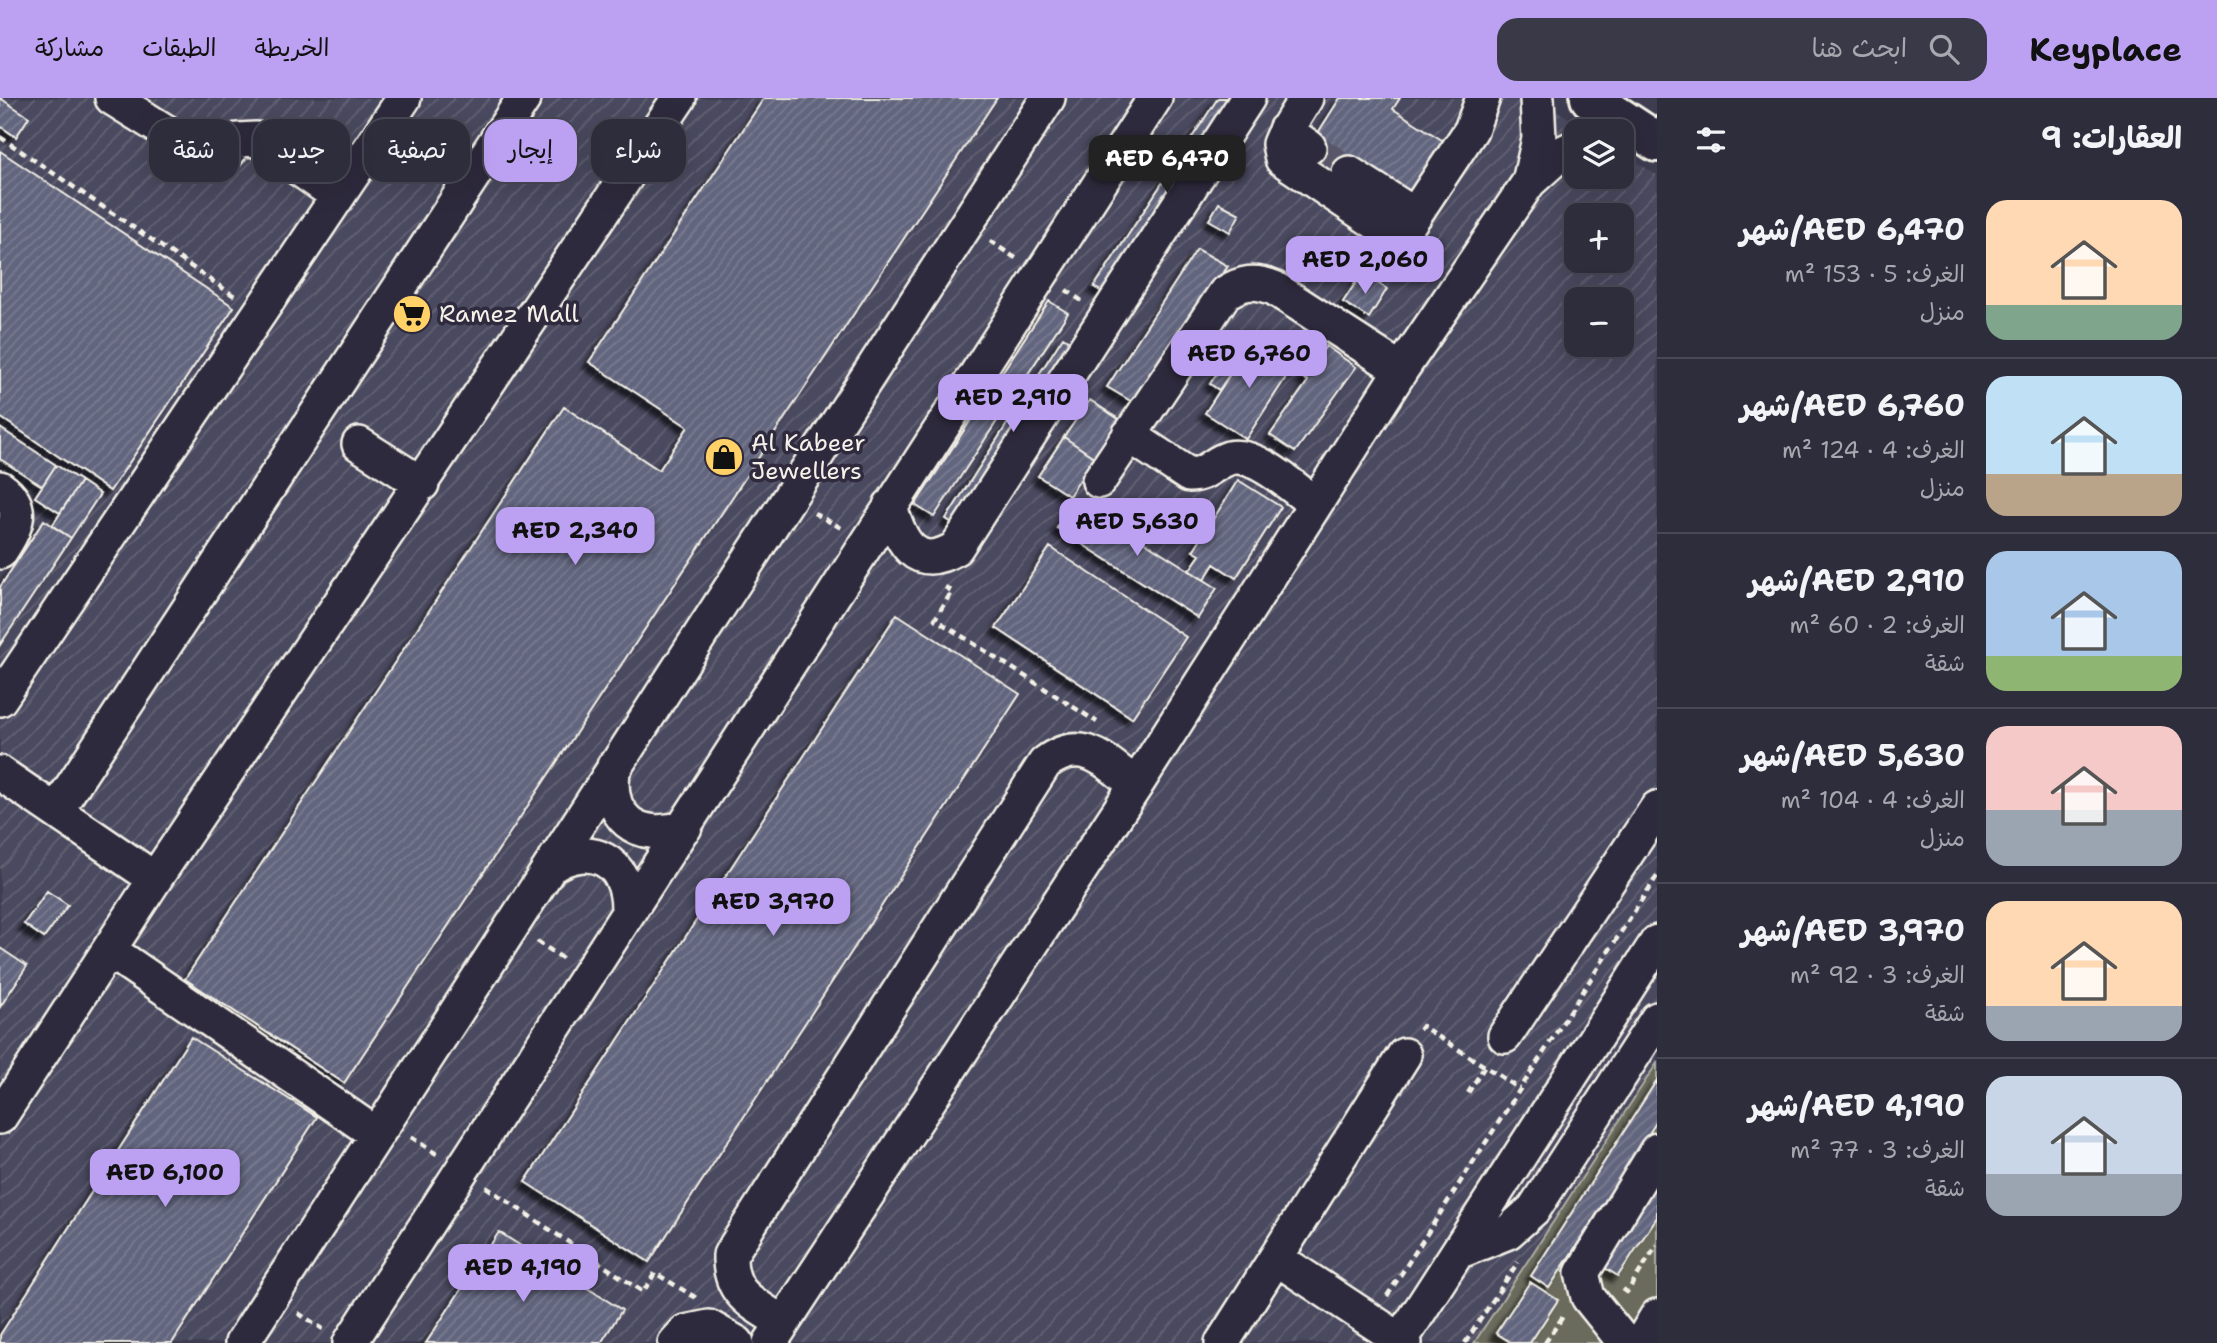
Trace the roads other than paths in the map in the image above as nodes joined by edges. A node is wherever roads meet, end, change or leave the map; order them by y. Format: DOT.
graph roads {
  1 [pos="111,98"];
  2 [pos="404,98"];
  3 [pos="524,98"];
  4 [pos="678,98"];
  5 [pos="1048,98"];
  6 [pos="1155,98"];
  7 [pos="1248,98"];
  8 [pos="1306,98"];
  9 [pos="1483,98"];
  10 [pos="1537,98"];
  11 [pos="1590,98"];
  12 [pos="1645,140"];
  13 [pos="1564,152"];
  14 [pos="1349,173"];
  15 [pos="1529,182"];
  16 [pos="338,195"];
  17 [pos="1415,215"];
  18 [pos="1401,370"];
  19 [pos="1129,435"];
  20 [pos="359,444"];
  21 [pos="1099,481"];
  22 [pos="422,484"];
  23 [pos="0,488"];
  24 [pos="1315,504"];
  25 [pos="890,506"];
  26 [pos="0,552"];
  27 [pos="0,699"];
  28 [pos="614,766"];
  29 [pos="0,773"];
  30 [pos="1136,785"];
  31 [pos="55,811"];
  32 [pos="1654,819"];
  33 [pos="685,827"];
  34 [pos="550,867"];
  35 [pos="155,879"];
  36 [pos="628,909"];
  37 [pos="1657,942"];
  38 [pos="109,950"];
  39 [pos="1657,1019"];
  40 [pos="1505,1036"];
  41 [pos="1404,1055"];
  42 [pos="0,1117"];
  43 [pos="381,1127"];
  44 [pos="1657,1150"];
  45 [pos="1458,1252"];
  46 [pos="1276,1258"];
  47 [pos="1657,1316"];
  48 [pos="777,1333"];
  49 [pos="342,1340"];
  50 [pos="1401,1342"];
  51 [pos="242,1343"];
  52 [pos="675,1343"];
  53 [pos="737,1343"];
  54 [pos="1222,1343"];
  55 [pos="1625,1343"];
  56 [pos="1641,1343"];
  1 -- 16 [label="street"];
  2 -- 16 [label="street"];
  3 -- 31 [label="street"];
  4 -- 22 [label="street"];
  5 -- 28 [label="street"];
  6 -- 25 [label="street"];
  7 -- 25 [label="street"];
  8 -- 17 [label="street"];
  9 -- 17 [label="street"];
  10 -- 15 [label="street"];
  11 -- 12 [label="main road"];
  13 -- 15 [label="street"];
  14 -- 17 [label="street"];
  15 -- 18 [label="street"];
  16 -- 27 [label="street"];
  18 -- 19 [label="street"];
  18 -- 24 [label="street"];
  19 -- 21 [label="street"];
  19 -- 24 [label="street"];
  20 -- 22 [label="street"];
  22 -- 35 [label="street"];
  23 -- 26 [label="street"];
  24 -- 30 [label="street"];
  25 -- 33 [label="street"];
  28 -- 33 [label="street"];
  28 -- 34 [label="street"];
  29 -- 31 [label="street"];
  30 -- 48 [label="street"];
  30 -- 48 [label="street"];
  31 -- 35 [label="street"];
  32 -- 40 [label="street"];
  33 -- 36 [label="street"];
  34 -- 36 [label="street"];
  34 -- 43 [label="street"];
  35 -- 38 [label="street"];
  36 -- 49 [label="street"];
  37 -- 45 [label="street"];
  38 -- 42 [label="street"];
  38 -- 43 [label="street"];
  39 -- 45 [label="street"];
  41 -- 46 [label="street"];
  43 -- 51 [label="street"];
  44 -- 55 [label="street"];
  45 -- 50 [label="street"];
  46 -- 50 [label="street"];
  46 -- 54 [label="street"];
  47 -- 56 [label="street"];
  52 -- 53 [label="street"];
}
